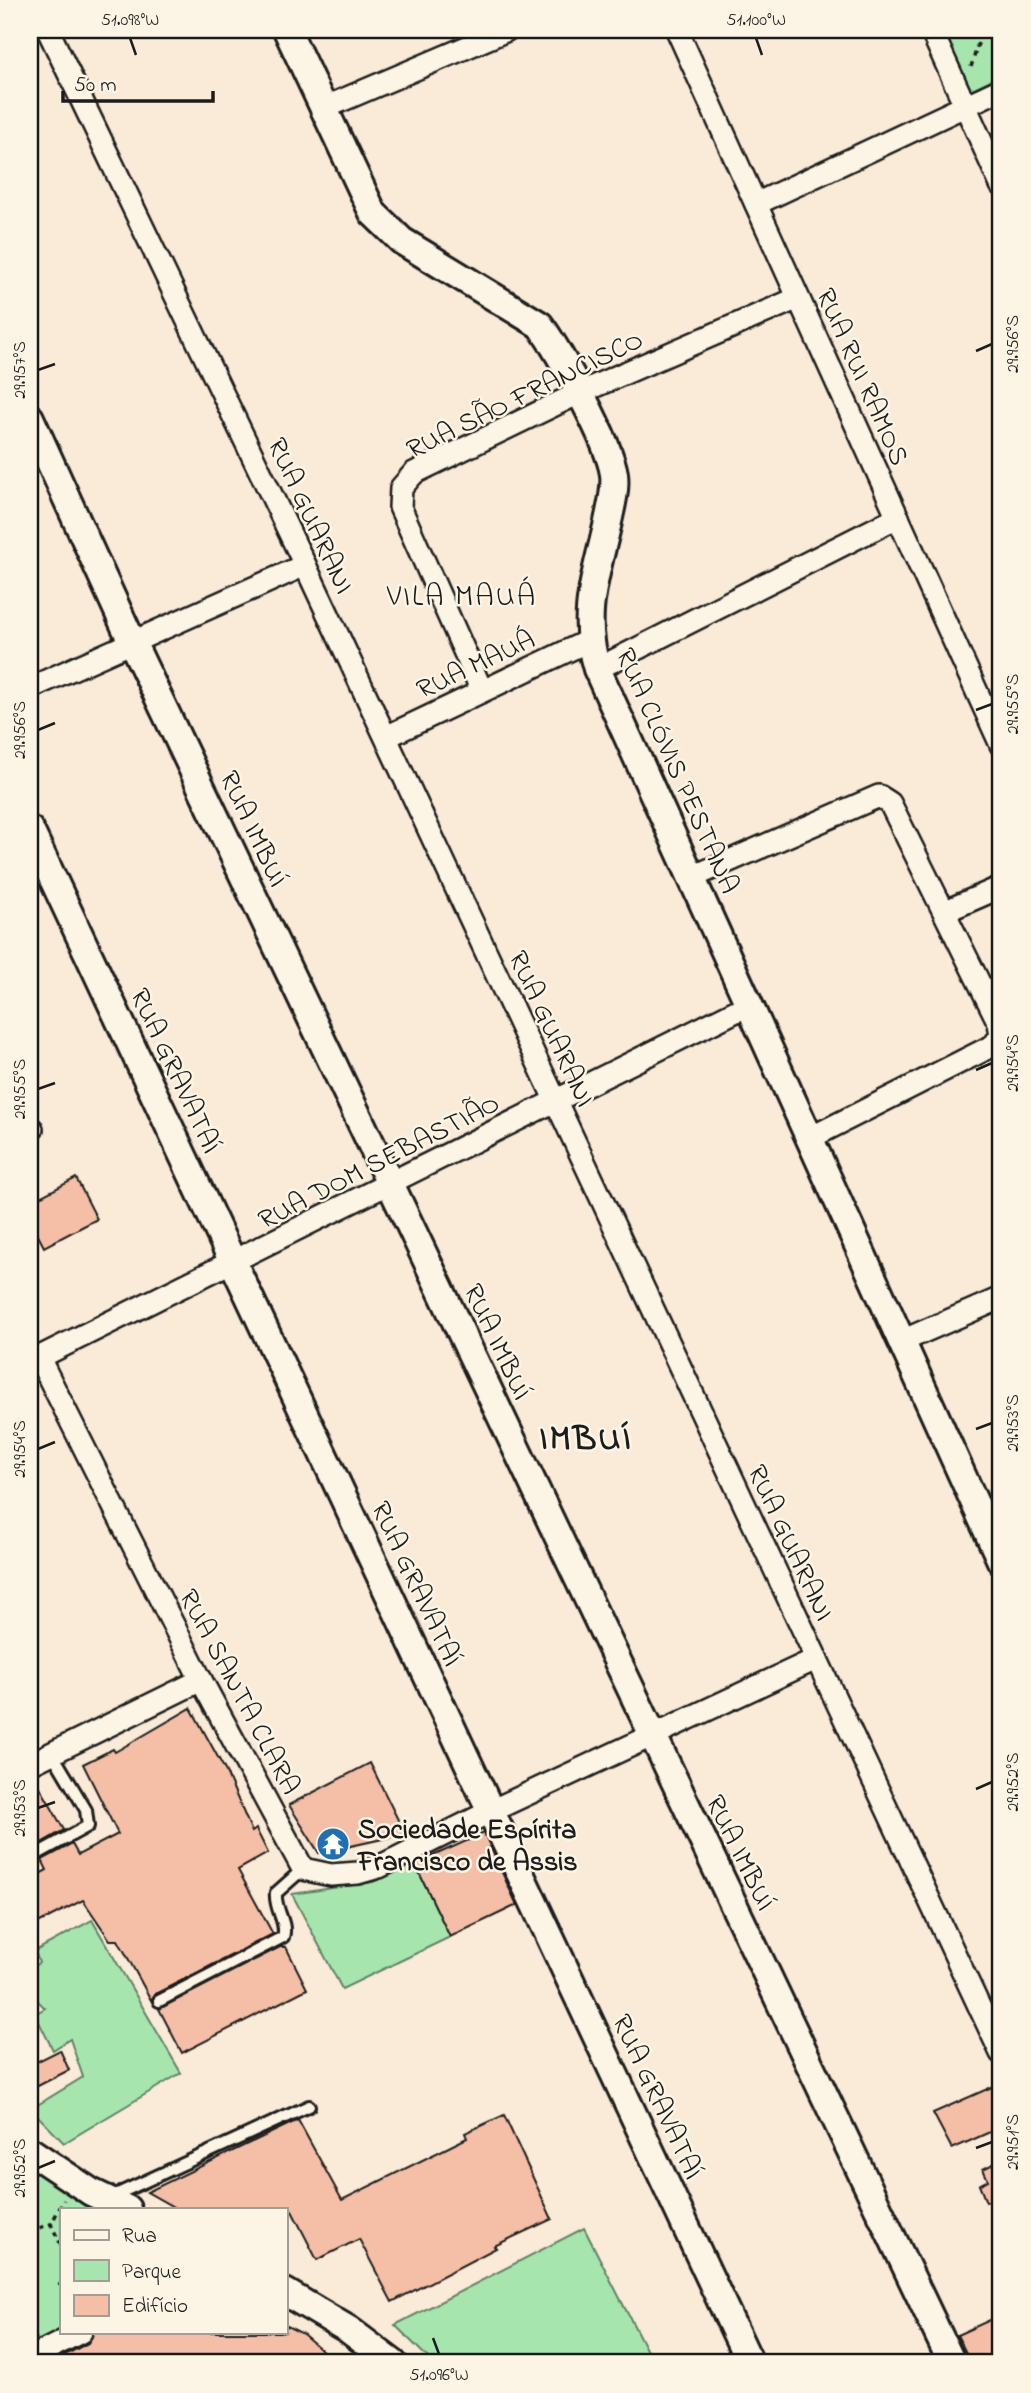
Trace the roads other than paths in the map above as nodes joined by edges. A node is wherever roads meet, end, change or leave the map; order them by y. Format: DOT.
graph roads {
  1 [pos="48,30"];
  2 [pos="287,30"];
  3 [pos="507,30"];
  4 [pos="677,30"];
  5 [pos="931,30"];
  6 [pos="1001,89"];
  7 [pos="965,106"];
  8 [pos="324,108"];
  9 [pos="1001,185"];
  10 [pos="756,204"];
  11 [pos="799,298"];
  12 [pos="579,393"];
  13 [pos="30,418"];
  14 [pos="898,517"];
  15 [pos="305,565"];
  16 [pos="589,641"];
  17 [pos="132,642"];
  18 [pos="597,669"];
  19 [pos="30,688"];
  20 [pos="482,691"];
  21 [pos="386,737"];
  22 [pos="1001,745"];
  23 [pos="30,830"];
  24 [pos="690,878"];
  25 [pos="1001,887"];
  26 [pos="946,911"];
  27 [pos="750,1004"];
  28 [pos="556,1101"];
  29 [pos="810,1138"];
  30 [pos="390,1185"];
  31 [pos="233,1264"];
  32 [pos="1001,1298"];
  33 [pos="902,1341"];
  34 [pos="34,1360"];
  35 [pos="1001,1559"];
  36 [pos="816,1659"];
  37 [pos="201,1680"];
  38 [pos="652,1735"];
  39 [pos="52,1753"];
  40 [pos="30,1764"];
  41 [pos="491,1811"];
  42 [pos="30,1858"];
  43 [pos="303,1869"];
  44 [pos="159,2001"];
  45 [pos="1001,2053"];
  46 [pos="309,2106"];
  47 [pos="30,2151"];
  48 [pos="117,2204"];
  49 [pos="287,2293"];
  50 [pos="77,2334"];
  51 [pos="30,2358"];
  52 [pos="393,2363"];
  53 [pos="750,2363"];
  54 [pos="952,2363"];
  1 -- 15 [label="street, RUA GUARANI"];
  2 -- 8 [label="street, RUA CLÓVIS PESTANA"];
  3 -- 8 [label="street"];
  4 -- 10 [label="street, RUA RUI RAMOS"];
  5 -- 7 [label="street"];
  6 -- 7 [label="street"];
  7 -- 9 [label="street"];
  7 -- 10 [label="street"];
  8 -- 12 [label="street, RUA CLÓVIS PESTANA"];
  10 -- 11 [label="street, RUA RUI RAMOS"];
  11 -- 12 [label="street, RUA SÃO FRANCISCO"];
  11 -- 14 [label="street, RUA RUI RAMOS"];
  12 -- 16 [label="street, RUA CLÓVIS PESTANA"];
  12 -- 20 [label="street, RUA SÃO FRANCISCO"];
  13 -- 17 [label="street, RUA IMBUÍ"];
  14 -- 18 [label="street"];
  14 -- 22 [label="street, RUA RUI RAMOS"];
  15 -- 17 [label="street"];
  15 -- 21 [label="street, RUA GUARANI"];
  16 -- 18 [label="street, RUA CLÓVIS PESTANA"];
  16 -- 20 [label="street, RUA MAUÁ"];
  17 -- 19 [label="street"];
  17 -- 30 [label="street, RUA IMBUÍ"];
  18 -- 24 [label="street, RUA CLÓVIS PESTANA"];
  20 -- 21 [label="street, RUA MAUÁ"];
  21 -- 28 [label="street, RUA GUARANI"];
  23 -- 31 [label="street, RUA GRAVATAÍ"];
  24 -- 26 [label="street"];
  24 -- 27 [label="street, RUA CLÓVIS PESTANA"];
  25 -- 26 [label="street"];
  26 -- 29 [label="street"];
  27 -- 28 [label="street, RUA DOM SEBASTIÃO"];
  27 -- 29 [label="street, RUA CLÓVIS PESTANA"];
  28 -- 30 [label="street, RUA DOM SEBASTIÃO"];
  28 -- 36 [label="street, RUA GUARANI"];
  29 -- 33 [label="street, RUA CLÓVIS PESTANA"];
  30 -- 31 [label="street, RUA DOM SEBASTIÃO"];
  30 -- 38 [label="street, RUA IMBUÍ"];
  31 -- 34 [label="street, RUA DOM SEBASTIÃO"];
  31 -- 41 [label="street, RUA GRAVATAÍ"];
  32 -- 33 [label="street"];
  33 -- 35 [label="street, RUA CLÓVIS PESTANA"];
  34 -- 37 [label="street, RUA SANTA CLARA"];
  36 -- 38 [label="street"];
  36 -- 45 [label="street, RUA GUARANI"];
  37 -- 39 [label="street"];
  37 -- 43 [label="street, RUA SANTA CLARA"];
  38 -- 41 [label="street"];
  38 -- 54 [label="street, RUA IMBUÍ"];
  39 -- 40 [label="street"];
  39 -- 42 [label="lane"];
  41 -- 43 [label="street"];
  41 -- 53 [label="street, RUA GRAVATAÍ"];
  43 -- 44 [label="lane"];
  46 -- 48 [label="lane"];
  47 -- 48 [label="street"];
  49 -- 52 [label="street"];
  50 -- 51 [label="street"];
}
